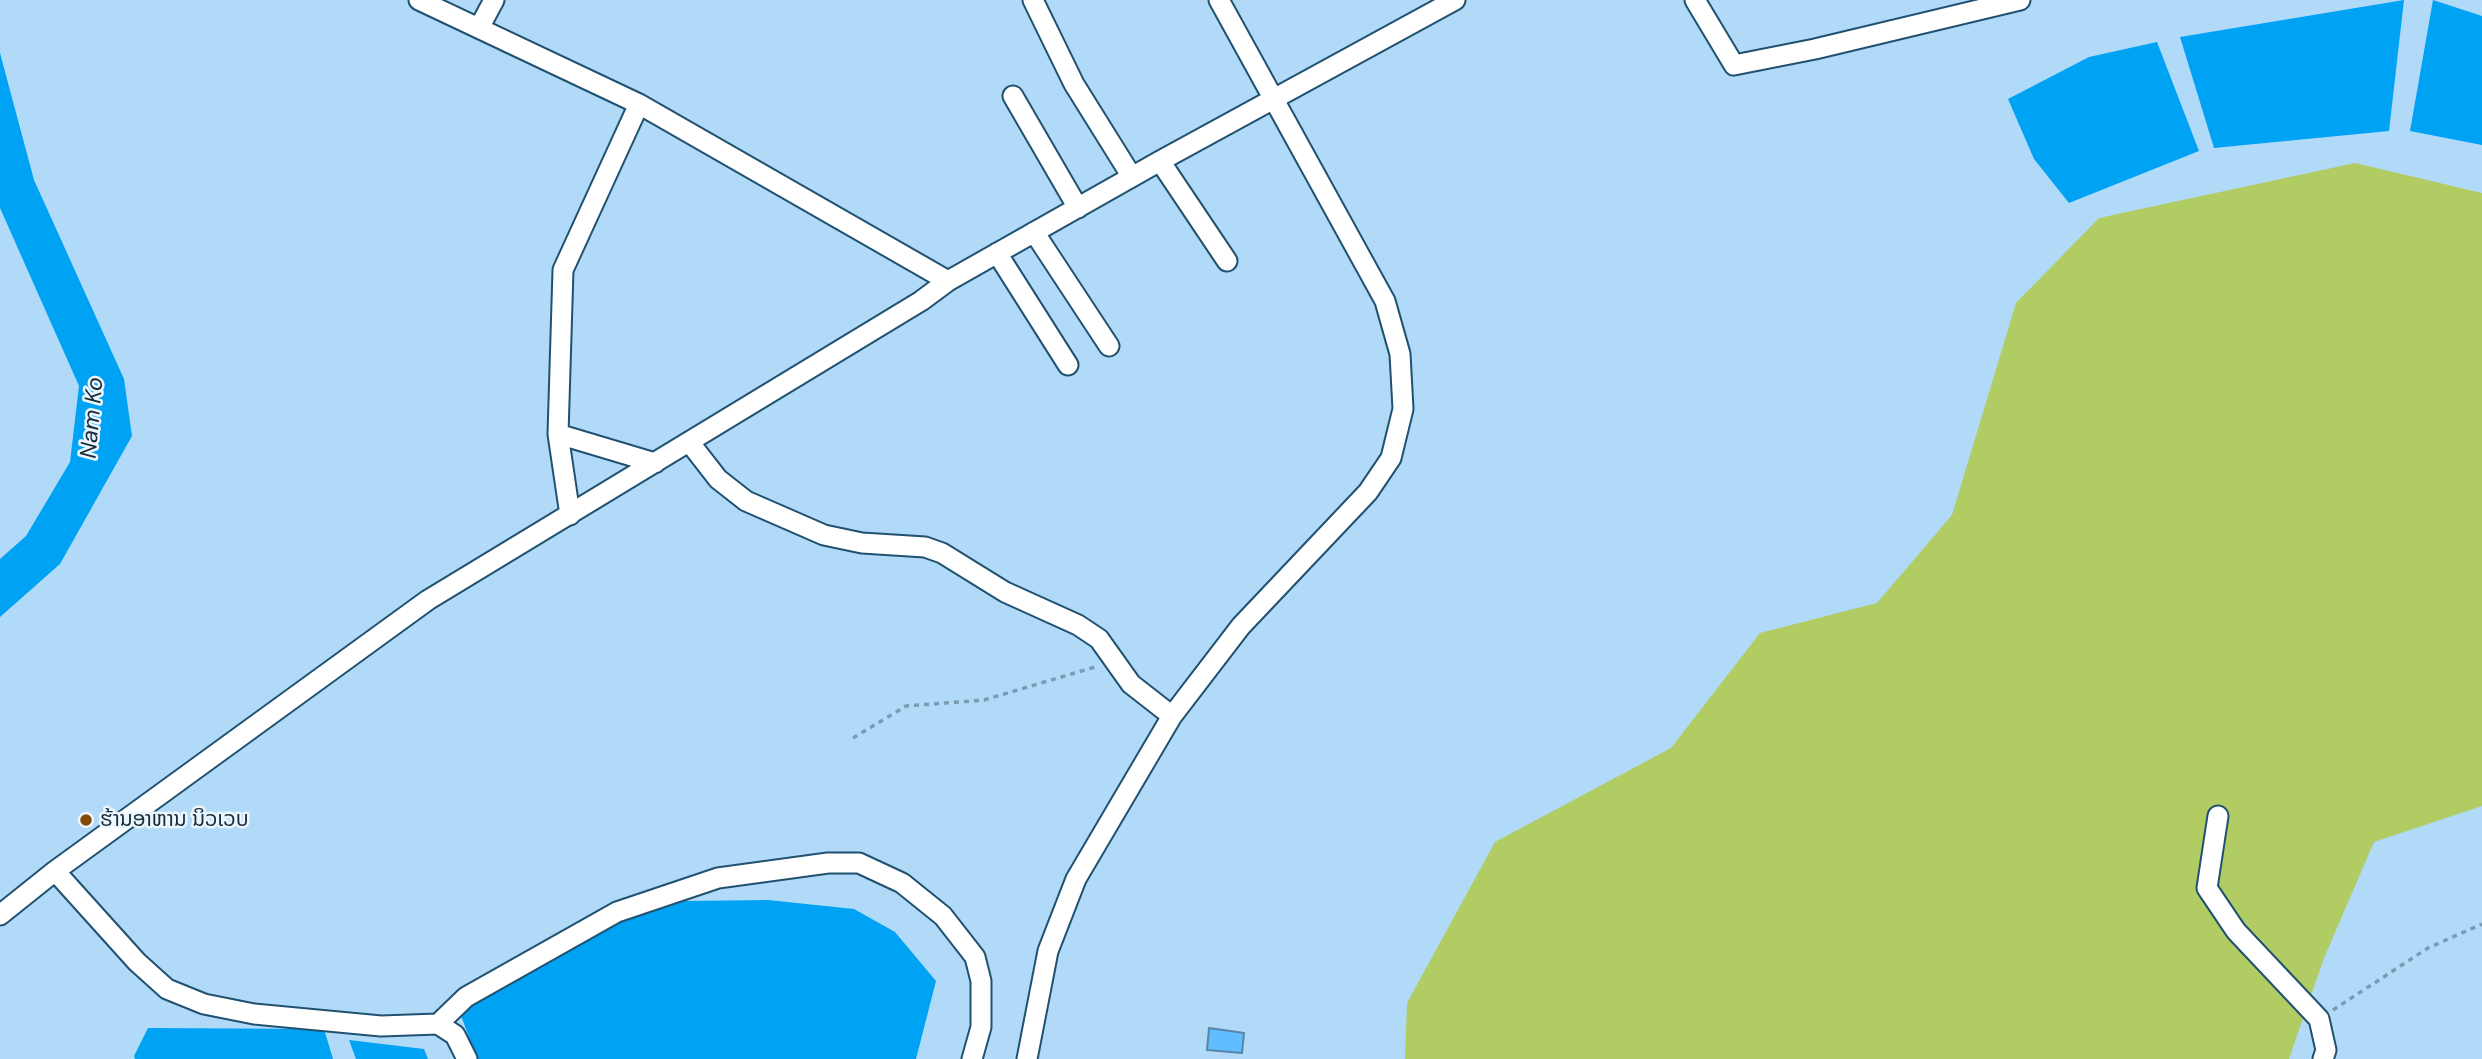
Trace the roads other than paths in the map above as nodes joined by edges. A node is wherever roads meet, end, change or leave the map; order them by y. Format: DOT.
graph roads {
  1 [pos="419,0"];
  2 [pos="494,0"];
  3 [pos="1033,0"];
  4 [pos="1219,0"];
  5 [pos="1455,0"];
  6 [pos="1695,0"];
  7 [pos="2020,0"];
  8 [pos="479,28"];
  9 [pos="1013,96"];
  10 [pos="1275,99"];
  11 [pos="639,104"];
  12 [pos="1160,161"];
  13 [pos="1132,177"];
  14 [pos="1078,208"];
  15 [pos="1034,232"];
  16 [pos="997,254"];
  17 [pos="1227,261"];
  18 [pos="948,281"];
  19 [pos="1109,346"];
  20 [pos="1068,365"];
  21 [pos="558,434"];
  22 [pos="690,443"];
  23 [pos="655,463"];
  24 [pos="570,515"];
  25 [pos="1172,716"];
  26 [pos="2218,816"];
  27 [pos="55,871"];
  28 [pos="0,915"];
  29 [pos="439,1024"];
  30 [pos="467,1059"];
  31 [pos="972,1059"];
  32 [pos="1027,1059"];
  33 [pos="2323,1059"];
  1 -- 8 [label="street"];
  2 -- 8 [label="street"];
  3 -- 13 [label="street"];
  4 -- 10 [label="street"];
  5 -- 10 [label="street"];
  6 -- 7 [label="street"];
  8 -- 11 [label="street"];
  9 -- 14 [label="street"];
  10 -- 12 [label="street"];
  10 -- 25 [label="street"];
  11 -- 18 [label="street"];
  11 -- 21 [label="street"];
  12 -- 13 [label="street"];
  12 -- 17 [label="street"];
  13 -- 14 [label="street"];
  14 -- 15 [label="street"];
  15 -- 16 [label="street"];
  15 -- 19 [label="street"];
  16 -- 18 [label="street"];
  16 -- 20 [label="street"];
  18 -- 22 [label="street"];
  21 -- 23 [label="street"];
  21 -- 24 [label="street"];
  22 -- 23 [label="street"];
  22 -- 25 [label="street"];
  23 -- 24 [label="street"];
  24 -- 27 [label="street"];
  25 -- 32 [label="street"];
  26 -- 33 [label="street"];
  27 -- 28 [label="street"];
  27 -- 29 [label="street"];
  29 -- 30 [label="street"];
  29 -- 31 [label="street"];
}
